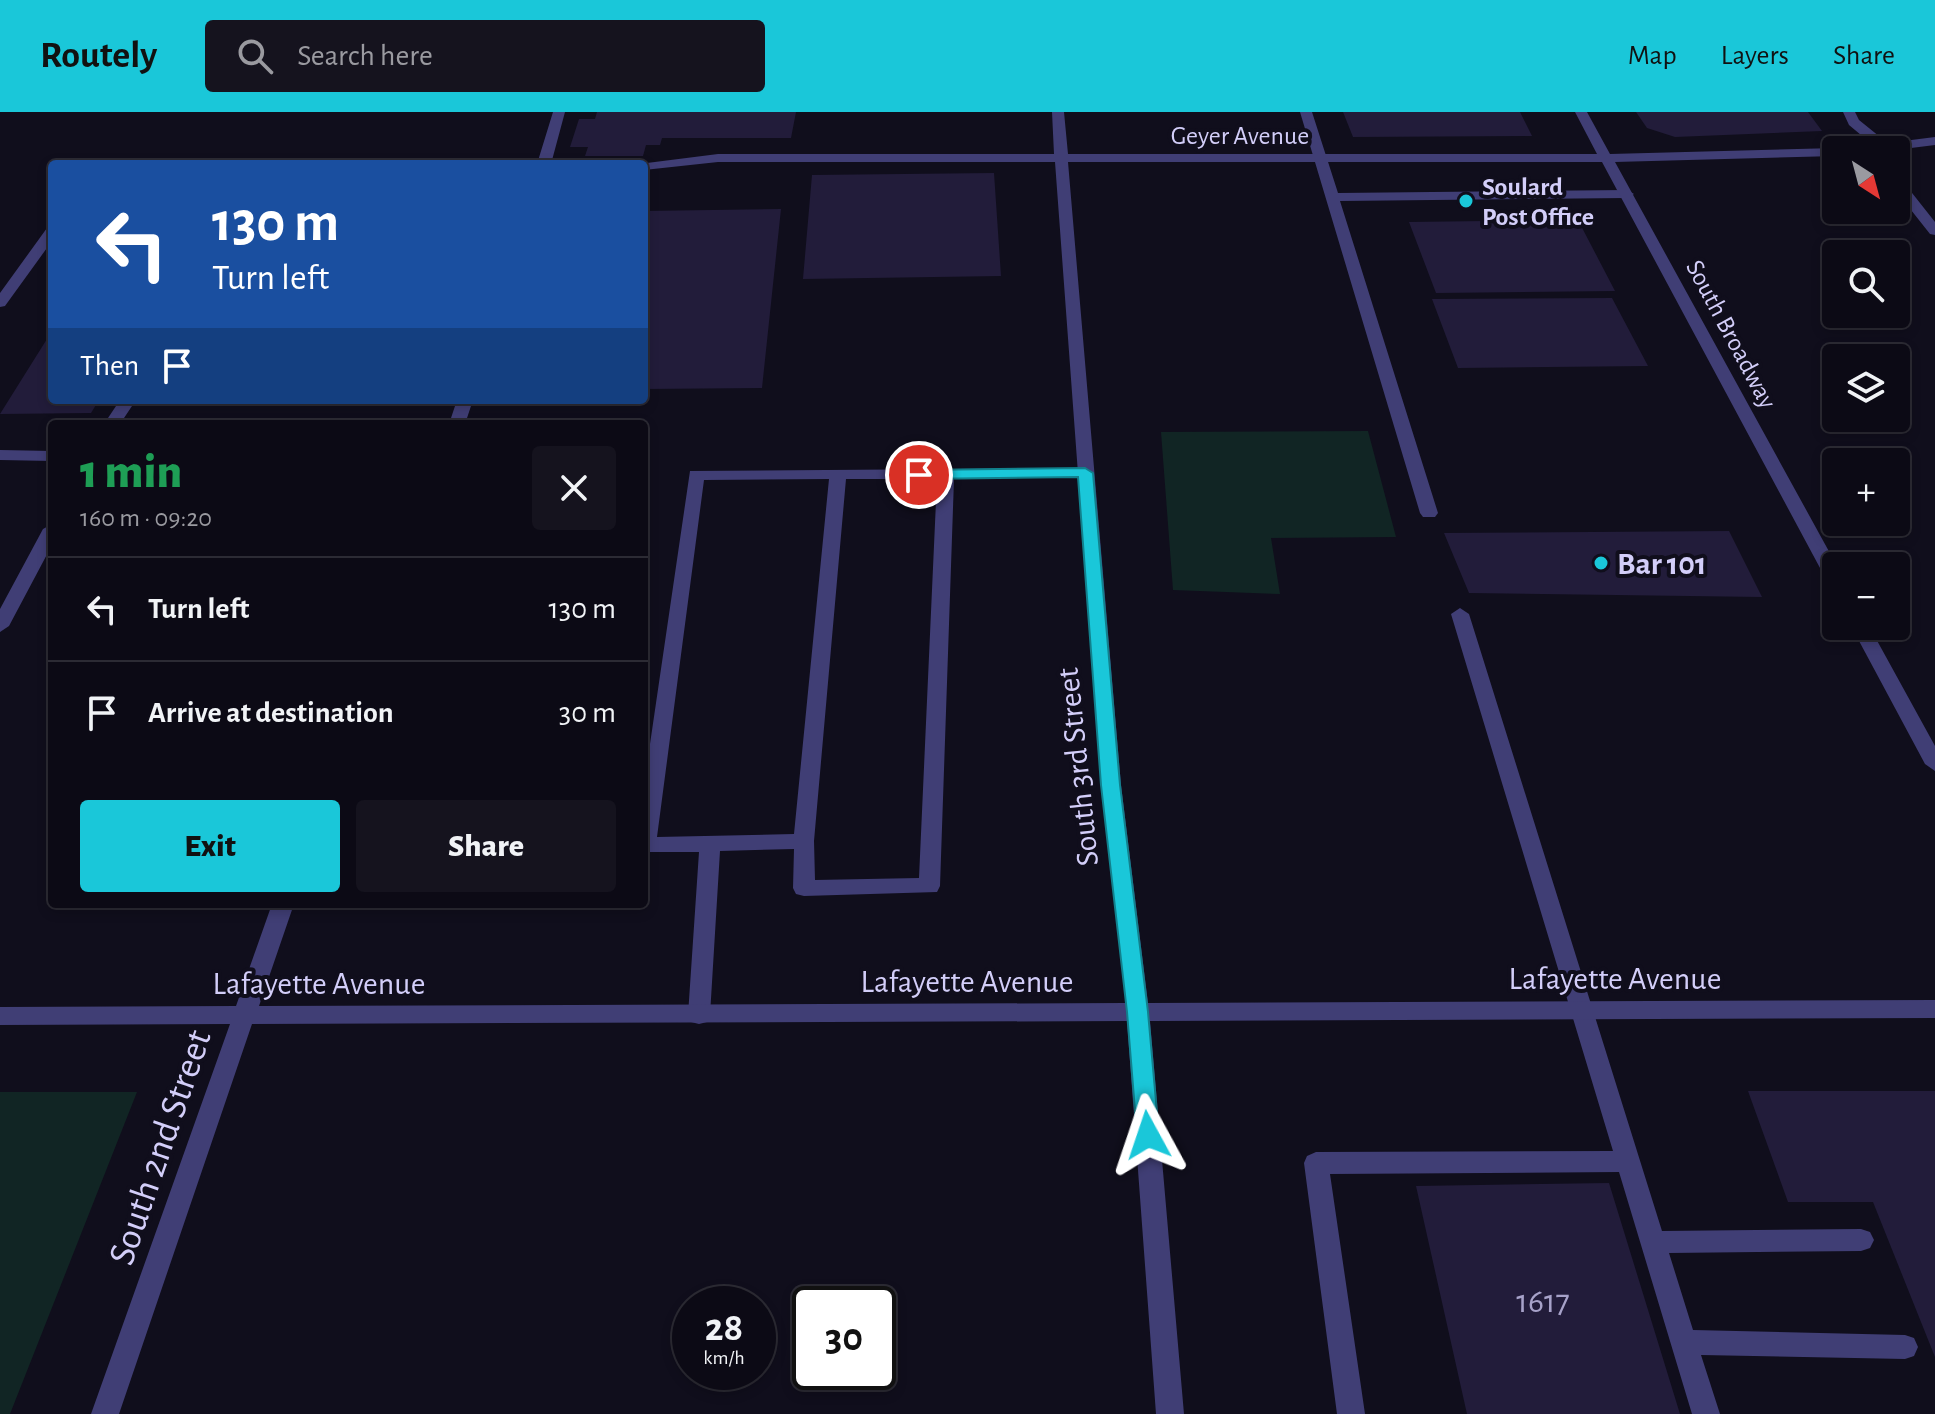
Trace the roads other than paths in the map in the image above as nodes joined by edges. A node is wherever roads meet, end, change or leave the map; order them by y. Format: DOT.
graph roads {
  1 [pos="559,112"];
  2 [pos="1058,112"];
  3 [pos="1306,112"];
  4 [pos="1581,112"];
  5 [pos="1849,112"];
  6 [pos="1871,136"];
  7 [pos="1935,141"];
  8 [pos="1910,144"];
  9 [pos="1822,152"];
  10 [pos="1320,158"];
  11 [pos="1606,158"];
  12 [pos="1063,159"];
  13 [pos="545,160"];
  14 [pos="648,166"];
  15 [pos="1627,194"];
  16 [pos="1332,197"];
  17 [pos="1910,200"];
  18 [pos="1935,231"];
  19 [pos="48,237"];
  20 [pos="0,303"];
  21 [pos="0,455"];
  22 [pos="48,456"];
  23 [pos="1085,473"];
  24 [pos="838,475"];
  25 [pos="946,475"];
  26 [pos="1429,513"];
  27 [pos="48,536"];
  28 [pos="1822,555"];
  29 [pos="1460,614"];
  30 [pos="0,626"];
  31 [pos="1868,640"];
  32 [pos="1935,764"];
  33 [pos="648,830"];
  34 [pos="804,841"];
  35 [pos="710,844"];
  36 [pos="648,845"];
  37 [pos="282,908"];
  38 [pos="1935,1009"];
  39 [pos="1581,1010"];
  40 [pos="1138,1012"];
  41 [pos="242,1014"];
  42 [pos="699,1015"];
  43 [pos="0,1016"];
  44 [pos="1628,1161"];
  45 [pos="1861,1240"];
  46 [pos="1653,1242"];
  47 [pos="1684,1342"];
  48 [pos="1905,1347"];
  49 [pos="105,1414"];
  50 [pos="1170,1414"];
  51 [pos="1351,1414"];
  52 [pos="1706,1414"];
  1 -- 13 [label="street"];
  2 -- 12 [label="street, South 3rd Street"];
  3 -- 10 [label="street"];
  4 -- 11 [label="street, South Broadway"];
  5 -- 6 [label="street"];
  7 -- 8 [label="street"];
  9 -- 11 [label="street, Geyer Avenue"];
  10 -- 11 [label="street, Geyer Avenue"];
  10 -- 12 [label="street, Geyer Avenue"];
  10 -- 16 [label="street"];
  11 -- 15 [label="street, South Broadway"];
  12 -- 14 [label="street, Geyer Avenue"];
  12 -- 23 [label="street, South 3rd Street"];
  15 -- 16 [label="street"];
  15 -- 28 [label="street, South Broadway"];
  16 -- 26 [label="street"];
  17 -- 18 [label="street"];
  19 -- 20 [label="street"];
  21 -- 22 [label="street"];
  23 -- 25 [label="street"];
  23 -- 40 [label="street, South 3rd Street"];
  24 -- 25 [label="street"];
  24 -- 33 [label="street"];
  24 -- 34 [label="street"];
  25 -- 34 [label="street"];
  27 -- 30 [label="street"];
  29 -- 39 [label="street"];
  31 -- 32 [label="street"];
  34 -- 35 [label="street"];
  35 -- 36 [label="street"];
  35 -- 42 [label="street"];
  37 -- 41 [label="street, South 2nd Street"];
  38 -- 39 [label="street, Lafayette Avenue"];
  39 -- 40 [label="street, Lafayette Avenue"];
  39 -- 44 [label="street"];
  40 -- 42 [label="street, Lafayette Avenue"];
  40 -- 50 [label="street, South 3rd Street"];
  41 -- 42 [label="street, Lafayette Avenue"];
  41 -- 43 [label="street, Lafayette Avenue"];
  41 -- 49 [label="street, South 2nd Street"];
  44 -- 46 [label="street"];
  44 -- 51 [label="street"];
  45 -- 46 [label="street"];
  46 -- 47 [label="street"];
  47 -- 48 [label="street"];
  47 -- 52 [label="street"];
}
